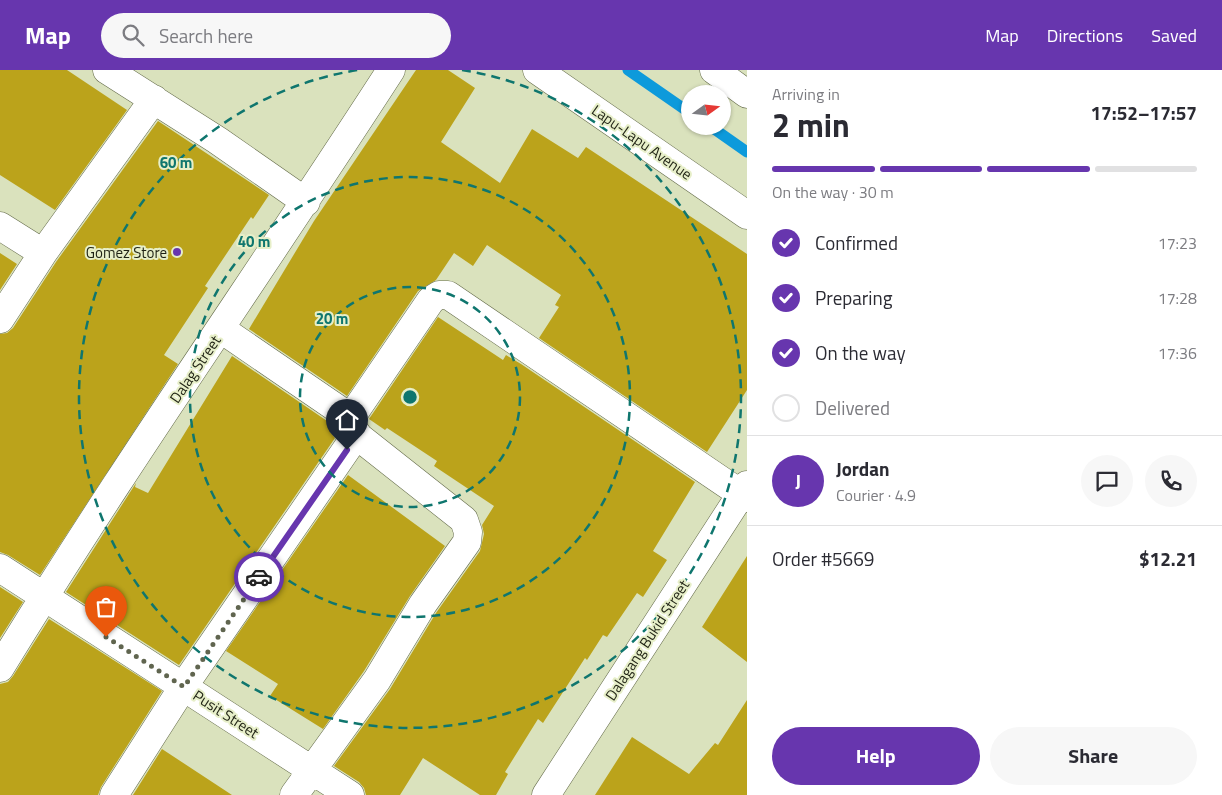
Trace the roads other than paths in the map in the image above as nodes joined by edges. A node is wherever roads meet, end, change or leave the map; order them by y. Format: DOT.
graph roads {
  1 [pos="107,70"];
  2 [pos="391,70"];
  3 [pos="537,70"];
  4 [pos="714,70"];
  5 [pos="747,94"];
  6 [pos="154,99"];
  7 [pos="306,202"];
  8 [pos="747,215"];
  9 [pos="0,226"];
  10 [pos="43,253"];
  11 [pos="0,320"];
  12 [pos="221,329"];
  13 [pos="354,426"];
  14 [pos="745,492"];
  15 [pos="0,568"];
  16 [pos="44,596"];
  17 [pos="0,668"];
  18 [pos="184,687"];
  19 [pos="311,769"];
  20 [pos="114,795"];
  21 [pos="294,795"];
  22 [pos="350,795"];
  23 [pos="546,795"];
  1 -- 6 [label="street"];
  2 -- 7 [label="street, Dalag Street"];
  3 -- 8 [label="street, Lapu-Lapu Avenue"];
  4 -- 5 [label="street"];
  6 -- 7 [label="street"];
  6 -- 10 [label="street"];
  7 -- 12 [label="street, Dalag Street"];
  9 -- 10 [label="street"];
  10 -- 11 [label="street"];
  12 -- 13 [label="street"];
  12 -- 16 [label="street, Dalag Street"];
  13 -- 14 [label="street"];
  13 -- 18 [label="street"];
  13 -- 19 [label="street"];
  14 -- 23 [label="street, Dalagang Bukid Street"];
  15 -- 16 [label="street, Pusit Street"];
  16 -- 17 [label="street, Dalag Street"];
  16 -- 18 [label="street, Pusit Street"];
  18 -- 19 [label="street, Pusit Street"];
  18 -- 20 [label="street"];
  19 -- 21 [label="street"];
  19 -- 22 [label="street, Pusit Street"];
}
